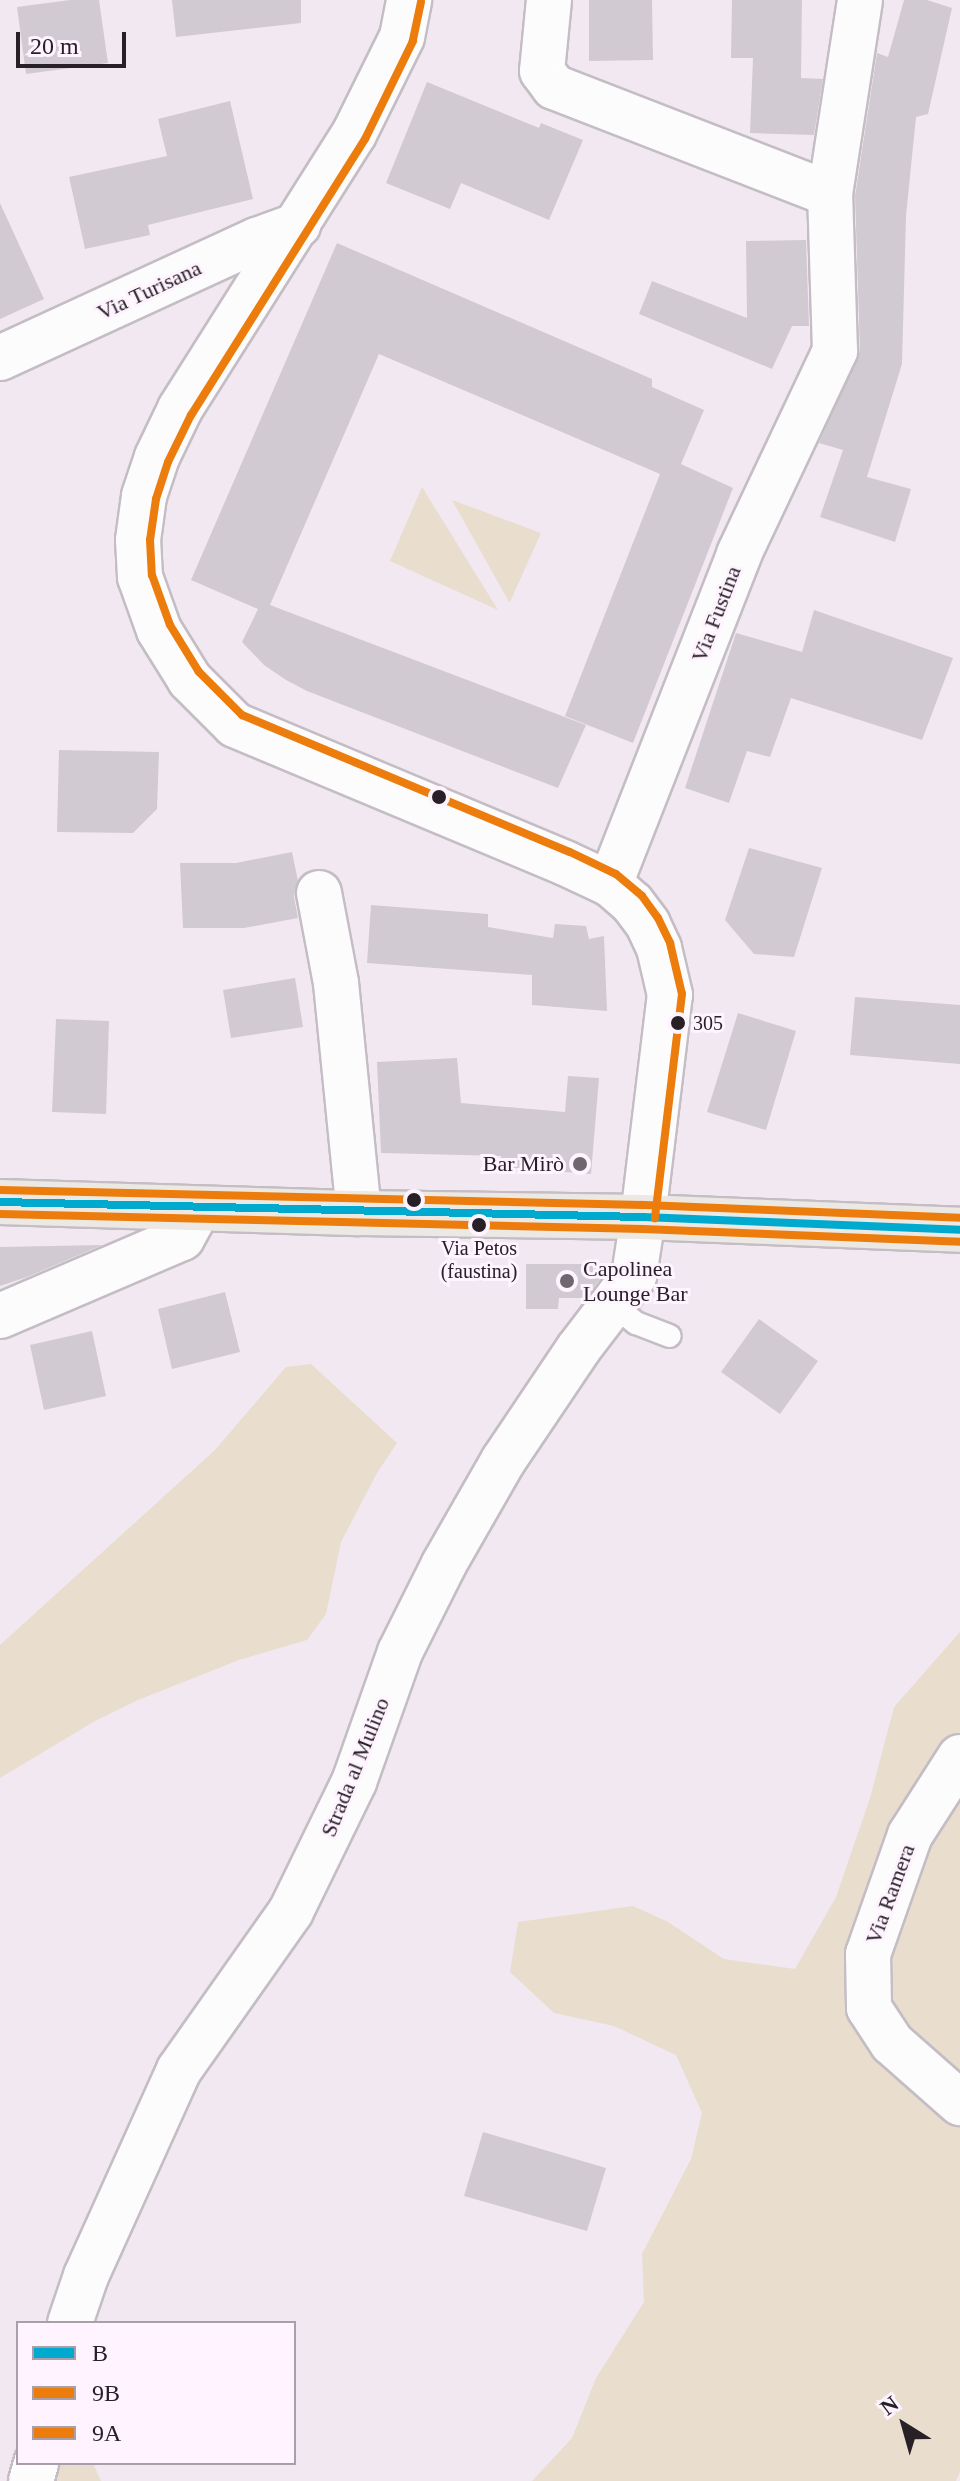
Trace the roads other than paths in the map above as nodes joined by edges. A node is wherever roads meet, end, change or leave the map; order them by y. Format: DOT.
graph roads {
  1 [pos="409,0"];
  2 [pos="549,0"];
  3 [pos="860,0"];
  4 [pos="830,194"];
  5 [pos="298,225"];
  6 [pos="0,358"];
  7 [pos="610,884"];
  8 [pos="319,893"];
  9 [pos="0,1202"];
  10 [pos="198,1209"];
  11 [pos="359,1213"];
  12 [pos="643,1217"];
  13 [pos="960,1230"];
  14 [pos="613,1304"];
  15 [pos="0,1316"];
  16 [pos="670,1336"];
  17 [pos="960,1757"];
  18 [pos="960,2103"];
  19 [pos="71,2321"];
  1 -- 5 [label="street"];
  2 -- 4 [label="street"];
  3 -- 4 [label="street, Via Fustina"];
  4 -- 7 [label="street, Via Fustina"];
  5 -- 6 [label="street, Via Turisana"];
  5 -- 7 [label="street"];
  7 -- 12 [label="street"];
  8 -- 11 [label="street"];
  9 -- 10 [label="main road"];
  10 -- 11 [label="main road"];
  10 -- 15 [label="street"];
  11 -- 12 [label="main road"];
  12 -- 13 [label="main road"];
  12 -- 14 [label="street, Strada al Mulino"];
  14 -- 16 [label="lane"];
  14 -- 19 [label="street, Strada al Mulino"];
  17 -- 18 [label="street, Via Ramera"];
}
